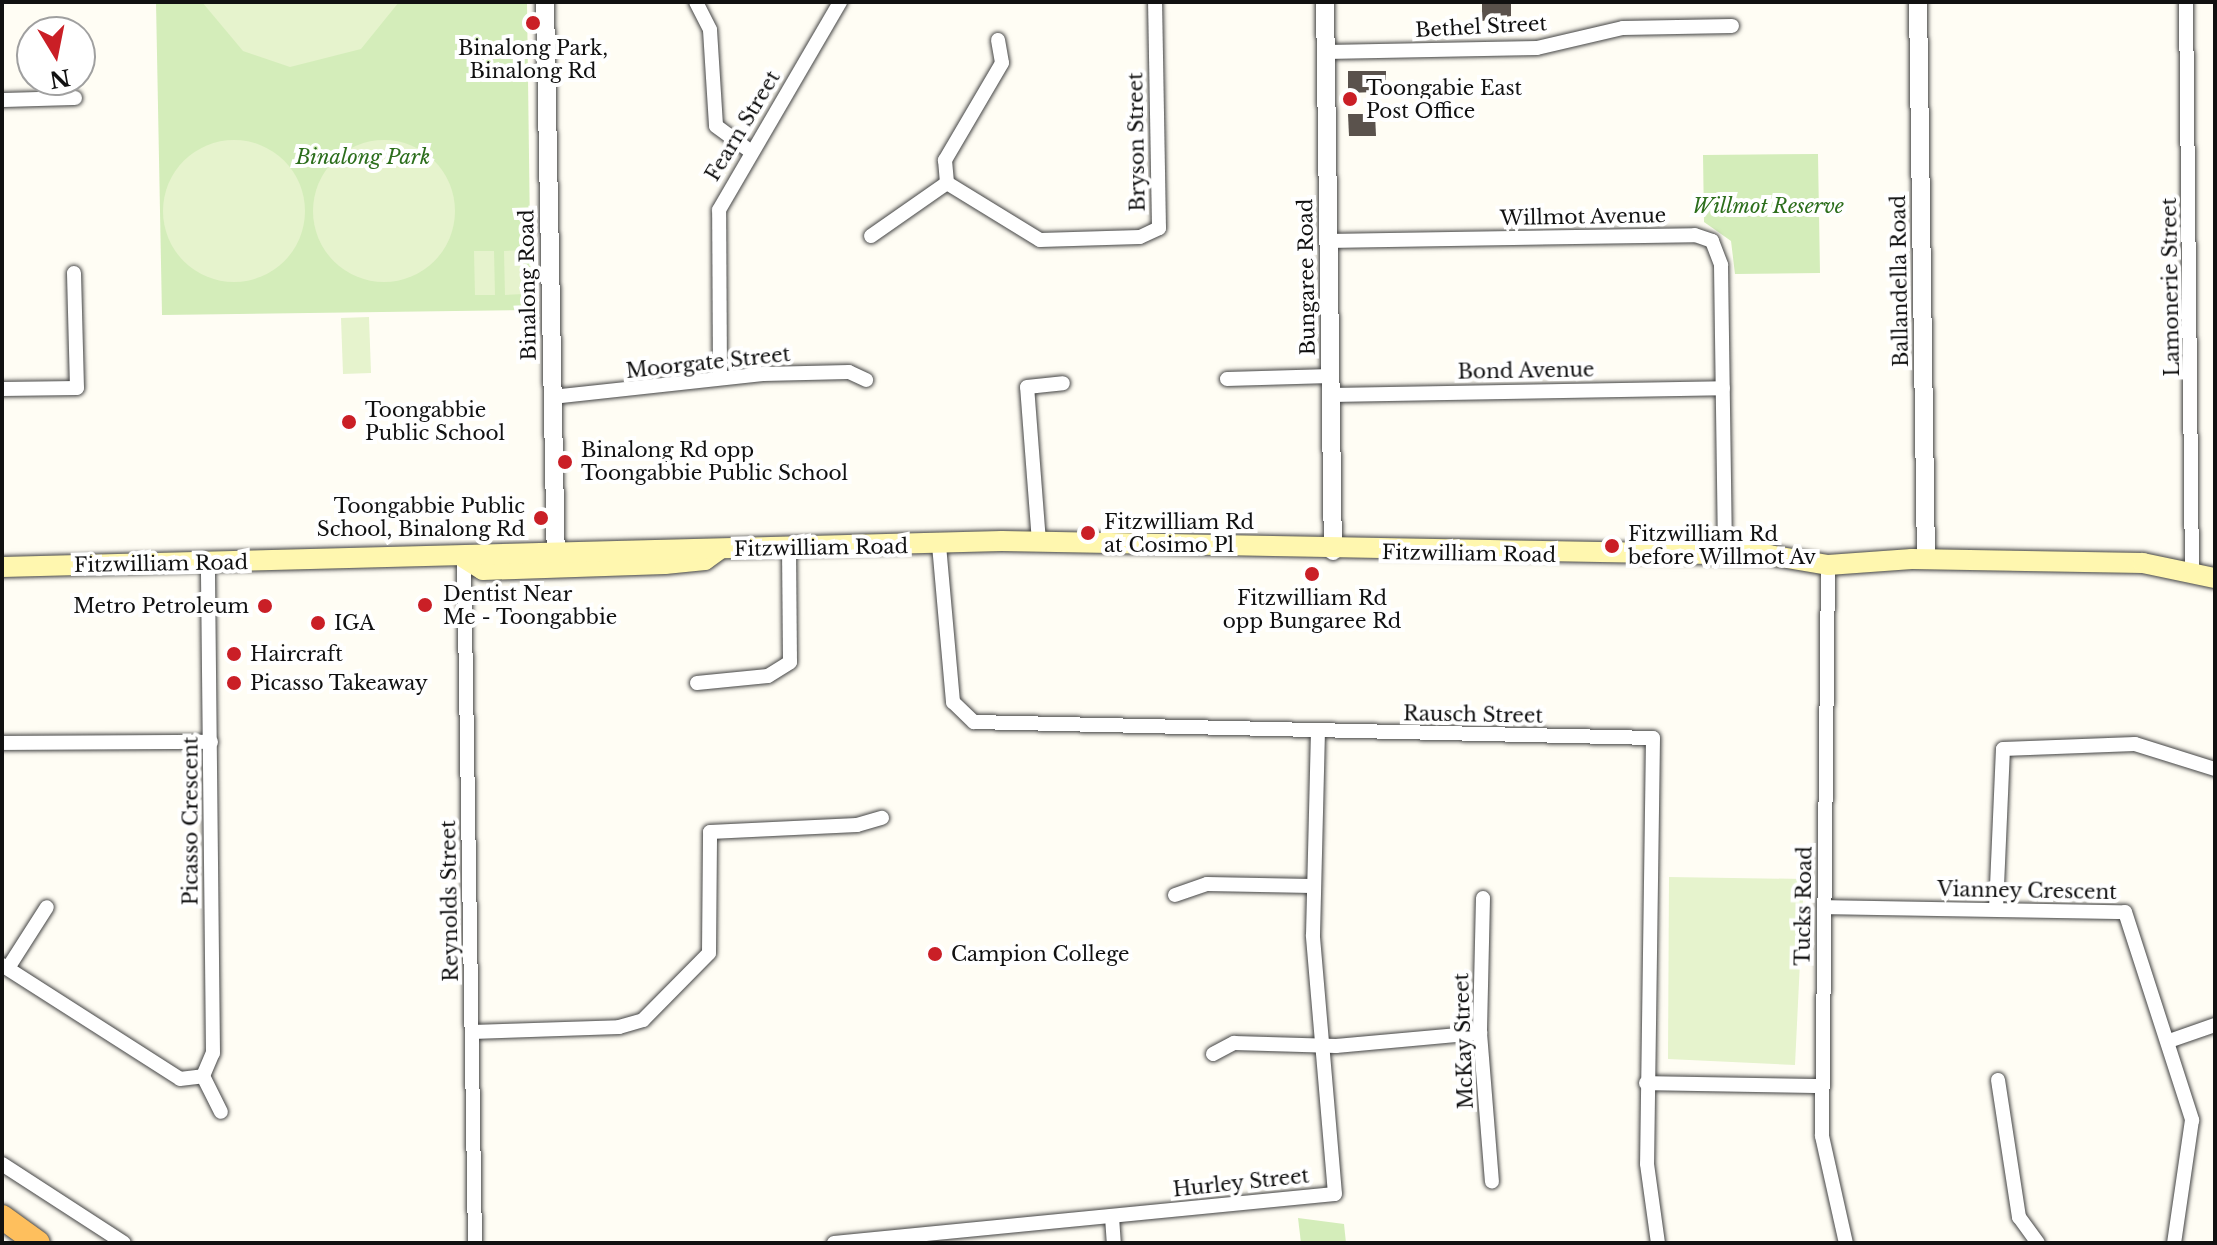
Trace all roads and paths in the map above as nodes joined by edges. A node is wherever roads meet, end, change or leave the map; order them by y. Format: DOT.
graph roads {
  1 [pos="545,2"];
  2 [pos="696,2"];
  3 [pos="840,2"];
  4 [pos="1155,2"];
  5 [pos="1325,2"];
  6 [pos="1918,2"];
  7 [pos="2186,2"];
  8 [pos="1732,26"];
  9 [pos="998,40"];
  10 [pos="1326,52"];
  11 [pos="75,98"];
  12 [pos="2,100"];
  13 [pos="750,151"];
  14 [pos="947,183"];
  15 [pos="871,236"];
  16 [pos="1327,241"];
  17 [pos="74,273"];
  18 [pos="720,378"];
  19 [pos="1227,379"];
  20 [pos="866,380"];
  21 [pos="1063,383"];
  22 [pos="1331,386"];
  23 [pos="1723,388"];
  24 [pos="2,389"];
  25 [pos="552,397"];
  26 [pos="1039,542"];
  27 [pos="939,545"];
  28 [pos="789,549"];
  29 [pos="1333,551"];
  30 [pos="555,557"];
  31 [pos="1725,557"];
  32 [pos="464,558"];
  33 [pos="1926,559"];
  34 [pos="208,563"];
  35 [pos="1828,565"];
  36 [pos="2,567"];
  37 [pos="2192,571"];
  38 [pos="2215,578"];
  39 [pos="697,683"];
  40 [pos="1318,733"];
  41 [pos="211,742"];
  42 [pos="2,743"];
  43 [pos="2215,769"];
  44 [pos="882,818"];
  45 [pos="1312,886"];
  46 [pos="1175,895"];
  47 [pos="1483,898"];
  48 [pos="47,907"];
  49 [pos="1824,907"];
  50 [pos="1996,909"];
  51 [pos="5,967"];
  52 [pos="2215,1025"];
  53 [pos="472,1032"];
  54 [pos="1480,1033"];
  55 [pos="2169,1041"];
  56 [pos="1320,1045"];
  57 [pos="1213,1054"];
  58 [pos="203,1076"];
  59 [pos="1998,1080"];
  60 [pos="1646,1083"];
  61 [pos="1822,1086"];
  62 [pos="221,1112"];
  63 [pos="2,1164"];
  64 [pos="1492,1182"];
  65 [pos="1112,1217"];
  66 [pos="4,1219"];
  67 [pos="38,1243"];
  68 [pos="124,1243"];
  69 [pos="475,1243"];
  70 [pos="834,1243"];
  71 [pos="1114,1243"];
  72 [pos="1658,1243"];
  73 [pos="1846,1243"];
  74 [pos="2038,1243"];
  75 [pos="2174,1243"];
  1 -- 25 [label="street, Binalong Road"];
  2 -- 13 [label="street"];
  3 -- 13 [label="street, Fearn Street"];
  4 -- 14 [label="street, Bryson Street"];
  5 -- 10 [label="street, Bungaree Road"];
  6 -- 33 [label="street, Ballandella Road"];
  7 -- 37 [label="street, Lamonerie Street"];
  8 -- 10 [label="street, Bethel Street"];
  9 -- 14 [label="street"];
  10 -- 16 [label="street, Bungaree Road"];
  11 -- 12 [label="street"];
  13 -- 18 [label="street, Fearn Street"];
  14 -- 15 [label="street"];
  16 -- 22 [label="street, Bungaree Road"];
  16 -- 23 [label="street, Willmot Avenue"];
  17 -- 24 [label="street"];
  18 -- 20 [label="street, Moorgate Street"];
  18 -- 25 [label="street, Moorgate Street"];
  19 -- 22 [label="street, Bond Avenue"];
  21 -- 26 [label="street"];
  22 -- 23 [label="street, Bond Avenue"];
  22 -- 29 [label="street, Bungaree Road"];
  23 -- 31 [label="street, Willmot Avenue"];
  25 -- 30 [label="street, Binalong Road"];
  26 -- 27 [label="main road, Fitzwilliam Road"];
  26 -- 29 [label="main road, Fitzwilliam Road"];
  27 -- 28 [label="main road, Fitzwilliam Road"];
  27 -- 40 [label="street, Rausch Street"];
  28 -- 30 [label="main road, Fitzwilliam Road"];
  28 -- 39 [label="street"];
  29 -- 31 [label="main road, Fitzwilliam Road"];
  30 -- 32 [label="main road, Fitzwilliam Road"];
  31 -- 35 [label="main road, Fitzwilliam Road"];
  32 -- 34 [label="main road, Fitzwilliam Road"];
  32 -- 53 [label="street, Reynolds Street"];
  33 -- 35 [label="main road, Fitzwilliam Road"];
  33 -- 37 [label="main road, Fitzwilliam Road"];
  34 -- 36 [label="main road, Fitzwilliam Road"];
  34 -- 41 [label="street, Picasso Crescent"];
  35 -- 49 [label="street, Tucks Road"];
  37 -- 38 [label="main road, Fitzwilliam Road"];
  40 -- 45 [label="street, Hurley Street"];
  40 -- 60 [label="street, Rausch Street"];
  41 -- 42 [label="street"];
  41 -- 58 [label="street, Picasso Crescent"];
  43 -- 50 [label="street"];
  44 -- 53 [label="street"];
  45 -- 46 [label="street"];
  45 -- 56 [label="street, Hurley Street"];
  47 -- 54 [label="street, McKay Street"];
  48 -- 51 [label="street"];
  49 -- 50 [label="street, Vianney Crescent"];
  49 -- 61 [label="street, Tucks Road"];
  50 -- 55 [label="street, Vianney Crescent"];
  51 -- 58 [label="street"];
  52 -- 55 [label="street"];
  53 -- 69 [label="street, Reynolds Street"];
  54 -- 56 [label="street"];
  54 -- 64 [label="street, McKay Street"];
  55 -- 75 [label="street, Vianney Crescent"];
  56 -- 57 [label="street"];
  56 -- 65 [label="street, Hurley Street"];
  58 -- 62 [label="street"];
  59 -- 74 [label="street"];
  60 -- 61 [label="street"];
  60 -- 72 [label="street, Rausch Street"];
  61 -- 73 [label="street, Tucks Road"];
  63 -- 68 [label="street"];
  65 -- 70 [label="street, Hurley Street"];
  65 -- 71 [label="street"];
  66 -- 67 [label="highway"];
}
